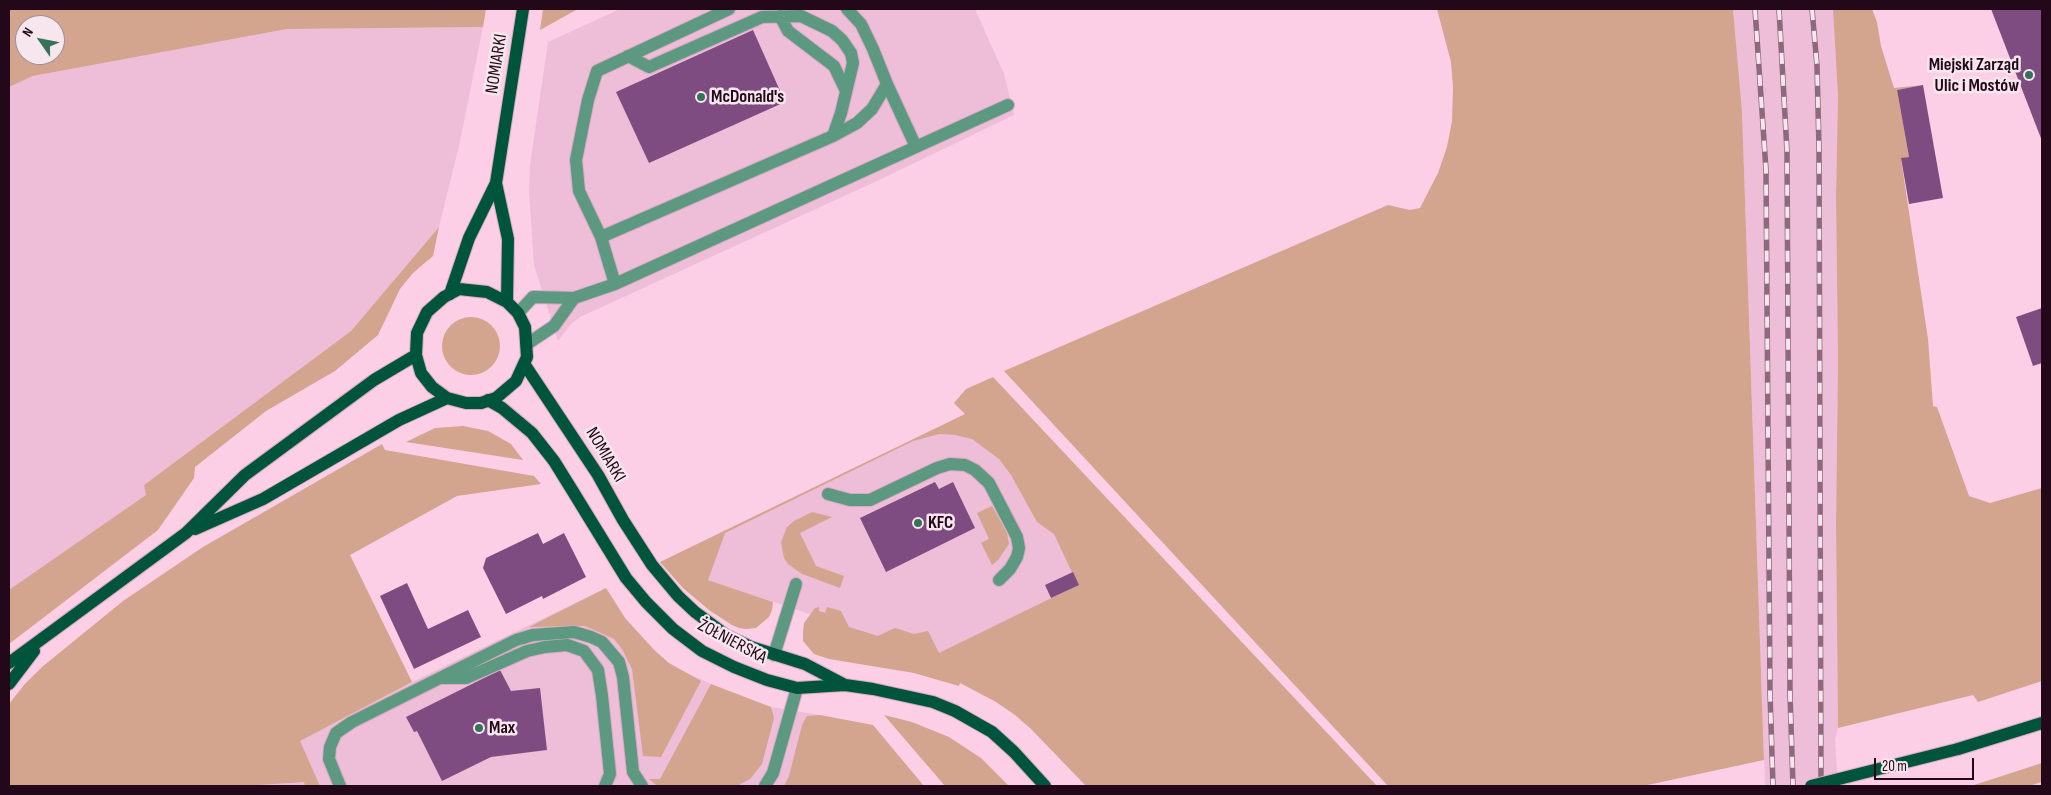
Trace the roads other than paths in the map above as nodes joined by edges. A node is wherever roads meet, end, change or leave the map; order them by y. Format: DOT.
graph roads {
  1 [pos="523,9"];
  2 [pos="729,9"];
  3 [pos="847,9"];
  4 [pos="780,16"];
  5 [pos="628,56"];
  6 [pos="887,84"];
  7 [pos="846,91"];
  8 [pos="1008,105"];
  9 [pos="833,136"];
  10 [pos="916,147"];
  11 [pos="496,183"];
  12 [pos="601,237"];
  13 [pos="614,284"];
  14 [pos="450,294"];
  15 [pos="574,298"];
  16 [pos="507,302"];
  17 [pos="518,313"];
  18 [pos="527,344"];
  19 [pos="416,355"];
  20 [pos="525,365"];
  21 [pos="447,398"];
  22 [pos="488,400"];
  23 [pos="828,494"];
  24 [pos="186,533"];
  25 [pos="652,565"];
  26 [pos="999,580"];
  27 [pos="796,584"];
  28 [pos="43,639"];
  29 [pos="774,655"];
  30 [pos="9,664"];
  31 [pos="437,678"];
  32 [pos="9,684"];
  33 [pos="845,685"];
  34 [pos="797,688"];
  35 [pos="2042,723"];
  36 [pos="633,772"];
  37 [pos="340,786"];
  38 [pos="605,786"];
  39 [pos="630,786"];
  40 [pos="642,786"];
  41 [pos="764,786"];
  42 [pos="1045,786"];
  43 [pos="1811,786"];
  1 -- 11 [label="main road, NOMIARKI"];
  2 -- 5 [label="lane"];
  3 -- 6 [label="lane"];
  4 -- 5 [label="lane"];
  4 -- 7 [label="lane"];
  4 -- 7 [label="lane"];
  5 -- 12 [label="lane"];
  6 -- 9 [label="lane"];
  6 -- 10 [label="lane"];
  7 -- 9 [label="lane"];
  8 -- 10 [label="lane"];
  9 -- 12 [label="lane"];
  10 -- 13 [label="lane"];
  11 -- 14 [label="main road, NOMIARKI"];
  11 -- 16 [label="main road, NOMIARKI"];
  12 -- 13 [label="lane"];
  13 -- 15 [label="lane"];
  14 -- 16 [label="main road"];
  14 -- 19 [label="main road"];
  15 -- 17 [label="lane"];
  15 -- 18 [label="lane"];
  16 -- 17 [label="main road"];
  17 -- 18 [label="main road"];
  18 -- 20 [label="main road"];
  19 -- 21 [label="main road"];
  19 -- 24 [label="main road"];
  20 -- 22 [label="main road"];
  20 -- 25 [label="main road, NOMIARKI"];
  21 -- 22 [label="main road"];
  21 -- 24 [label="main road"];
  22 -- 34 [label="main road, ŻOŁNIERSKA"];
  23 -- 26 [label="lane"];
  24 -- 28 [label="main road"];
  25 -- 29 [label="main road, ŻOŁNIERSKA"];
  27 -- 29 [label="lane"];
  28 -- 30 [label="main road"];
  28 -- 32 [label="main road"];
  29 -- 33 [label="main road, ŻOŁNIERSKA"];
  31 -- 36 [label="lane"];
  31 -- 37 [label="lane"];
  31 -- 38 [label="lane"];
  33 -- 34 [label="main road, ŻOŁNIERSKA"];
  33 -- 42 [label="main road, ŻOŁNIERSKA"];
  34 -- 41 [label="lane"];
  35 -- 43 [label="main road, bridge"];
  36 -- 39 [label="lane"];
  36 -- 40 [label="lane"];
}
